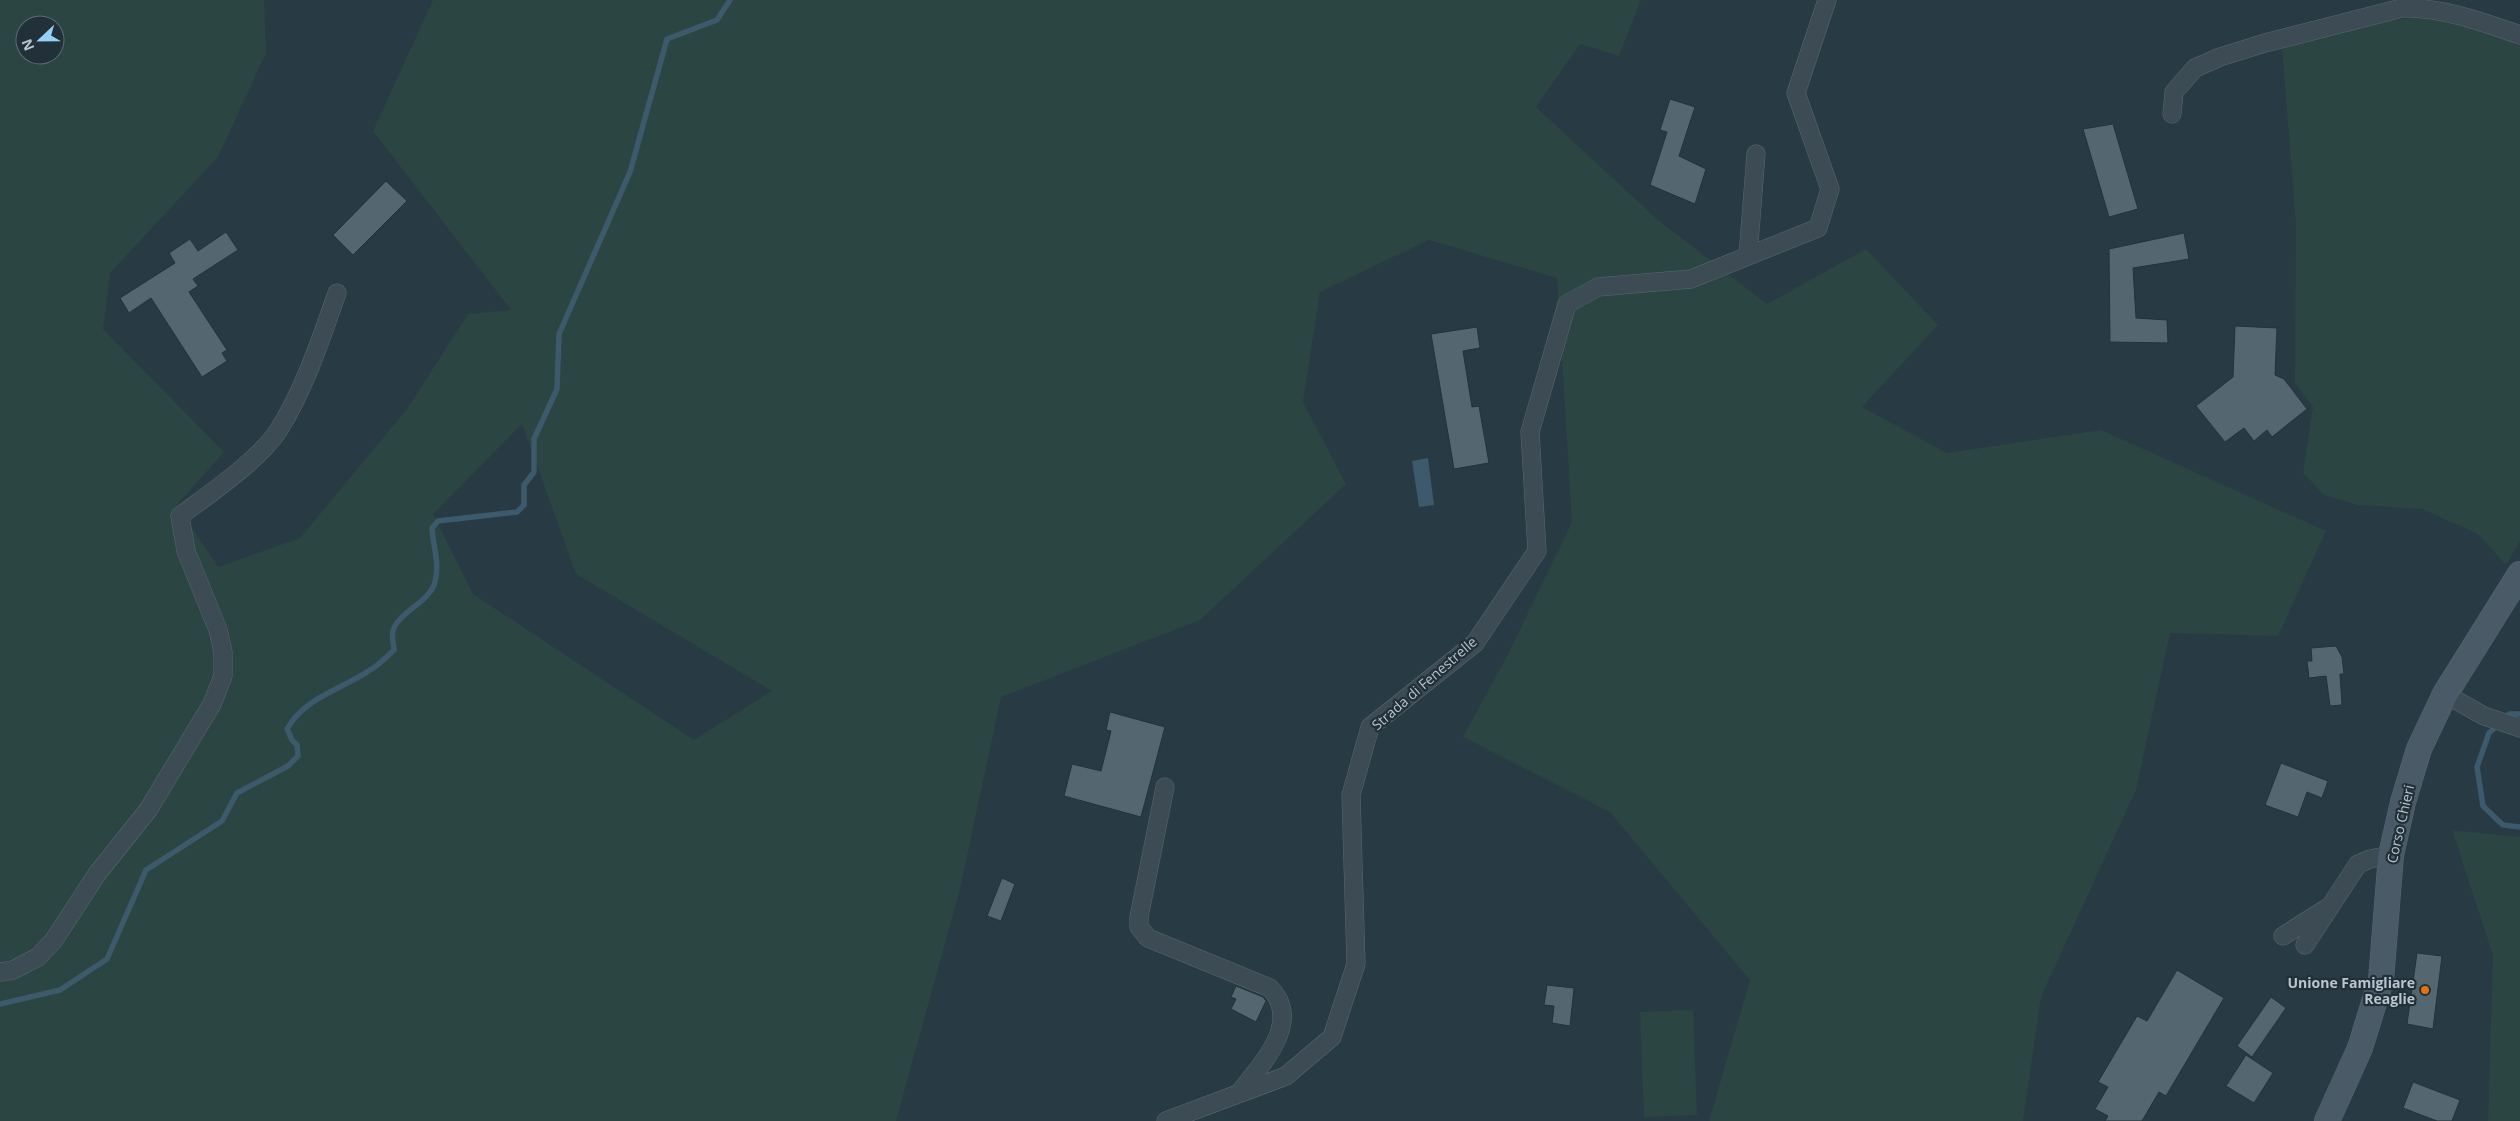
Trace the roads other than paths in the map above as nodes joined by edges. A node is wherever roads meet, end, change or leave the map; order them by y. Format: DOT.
graph roads {
  1 [pos="1827,0"];
  2 [pos="2520,35"];
  3 [pos="2172,114"];
  4 [pos="1756,154"];
  5 [pos="1748,256"];
  6 [pos="337,294"];
  7 [pos="2520,574"];
  8 [pos="2445,694"];
  9 [pos="2518,728"];
  10 [pos="1164,787"];
  11 [pos="2391,855"];
  12 [pos="2330,907"];
  13 [pos="2283,936"];
  14 [pos="2305,945"];
  15 [pos="0,972"];
  16 [pos="1239,1094"];
  17 [pos="1166,1121"];
  18 [pos="2326,1121"];
  1 -- 5 [label="street, Strada di Fenestrelle"];
  2 -- 3 [label="street"];
  4 -- 5 [label="street"];
  5 -- 16 [label="street, Strada di Fenestrelle"];
  6 -- 15 [label="street"];
  7 -- 8 [label="main road, Corso Chieri"];
  8 -- 9 [label="street"];
  8 -- 11 [label="main road, Corso Chieri"];
  10 -- 16 [label="street"];
  11 -- 12 [label="street"];
  11 -- 18 [label="main road, Corso Chieri"];
  12 -- 13 [label="street"];
  12 -- 14 [label="street"];
  16 -- 17 [label="street, Strada di Fenestrelle"];
}
